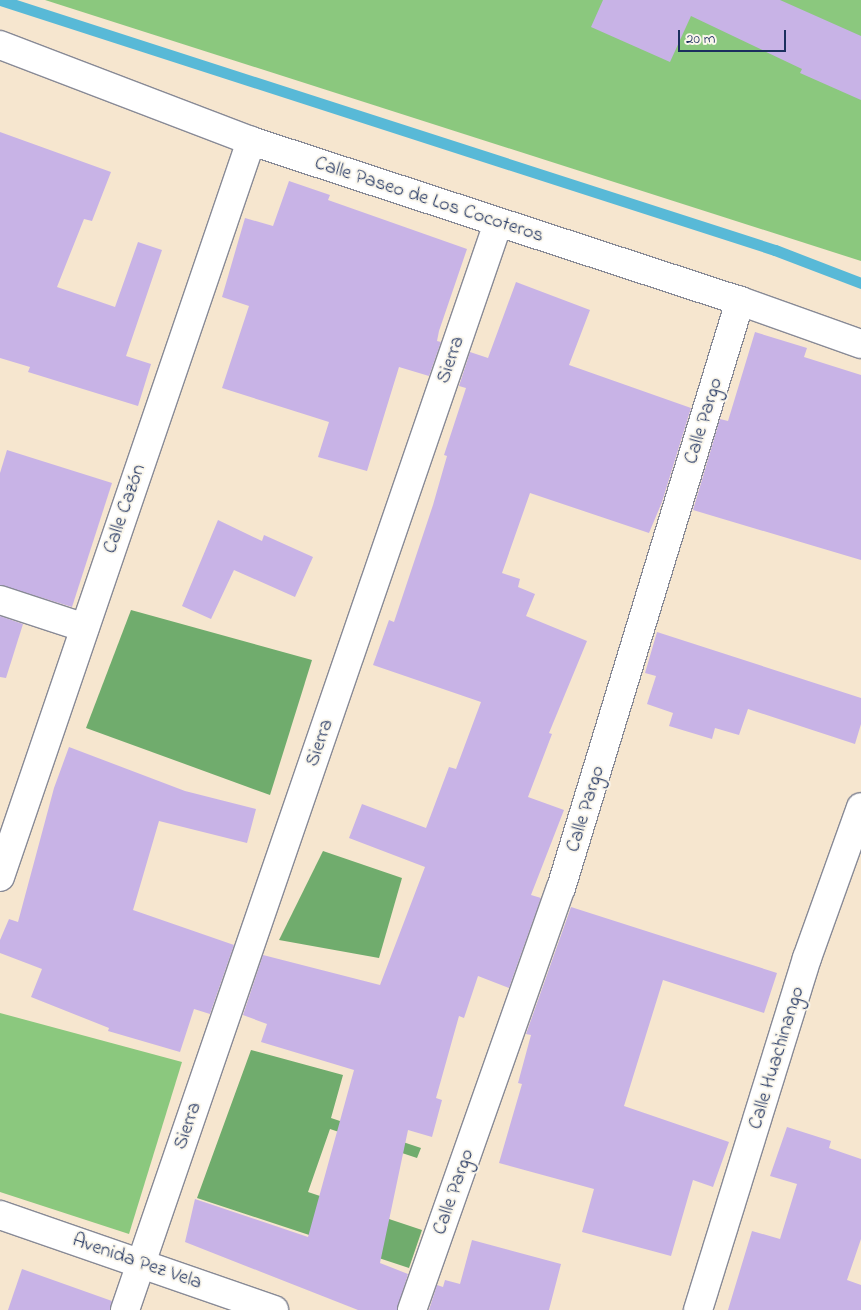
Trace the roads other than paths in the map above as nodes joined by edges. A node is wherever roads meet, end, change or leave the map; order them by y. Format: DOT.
graph roads {
  1 [pos="0,45"];
  2 [pos="251,141"];
  3 [pos="498,223"];
  4 [pos="740,301"];
  5 [pos="861,344"];
  6 [pos="0,600"];
  7 [pos="85,628"];
  8 [pos="861,807"];
  9 [pos="0,876"];
  10 [pos="0,1215"];
  11 [pos="141,1264"];
  12 [pos="125,1310"];
  13 [pos="274,1310"];
  14 [pos="412,1310"];
  15 [pos="698,1310"];
  1 -- 2 [label="street, Calle Paseo de Los Cocoteros"];
  2 -- 3 [label="street, Calle Paseo de Los Cocoteros"];
  2 -- 7 [label="street, Calle Cazón"];
  3 -- 4 [label="street, Calle Paseo de Los Cocoteros"];
  3 -- 11 [label="street, Sierra"];
  4 -- 5 [label="street, Calle Paseo de Los Cocoteros"];
  4 -- 14 [label="street, Calle Pargo"];
  6 -- 7 [label="street"];
  7 -- 9 [label="street, Calle Cazón"];
  8 -- 15 [label="street, Calle Huachinango"];
  10 -- 11 [label="street, Avenida Pez Vela"];
  11 -- 12 [label="street, Sierra"];
  11 -- 13 [label="street, Avenida Pez Vela"];
}
